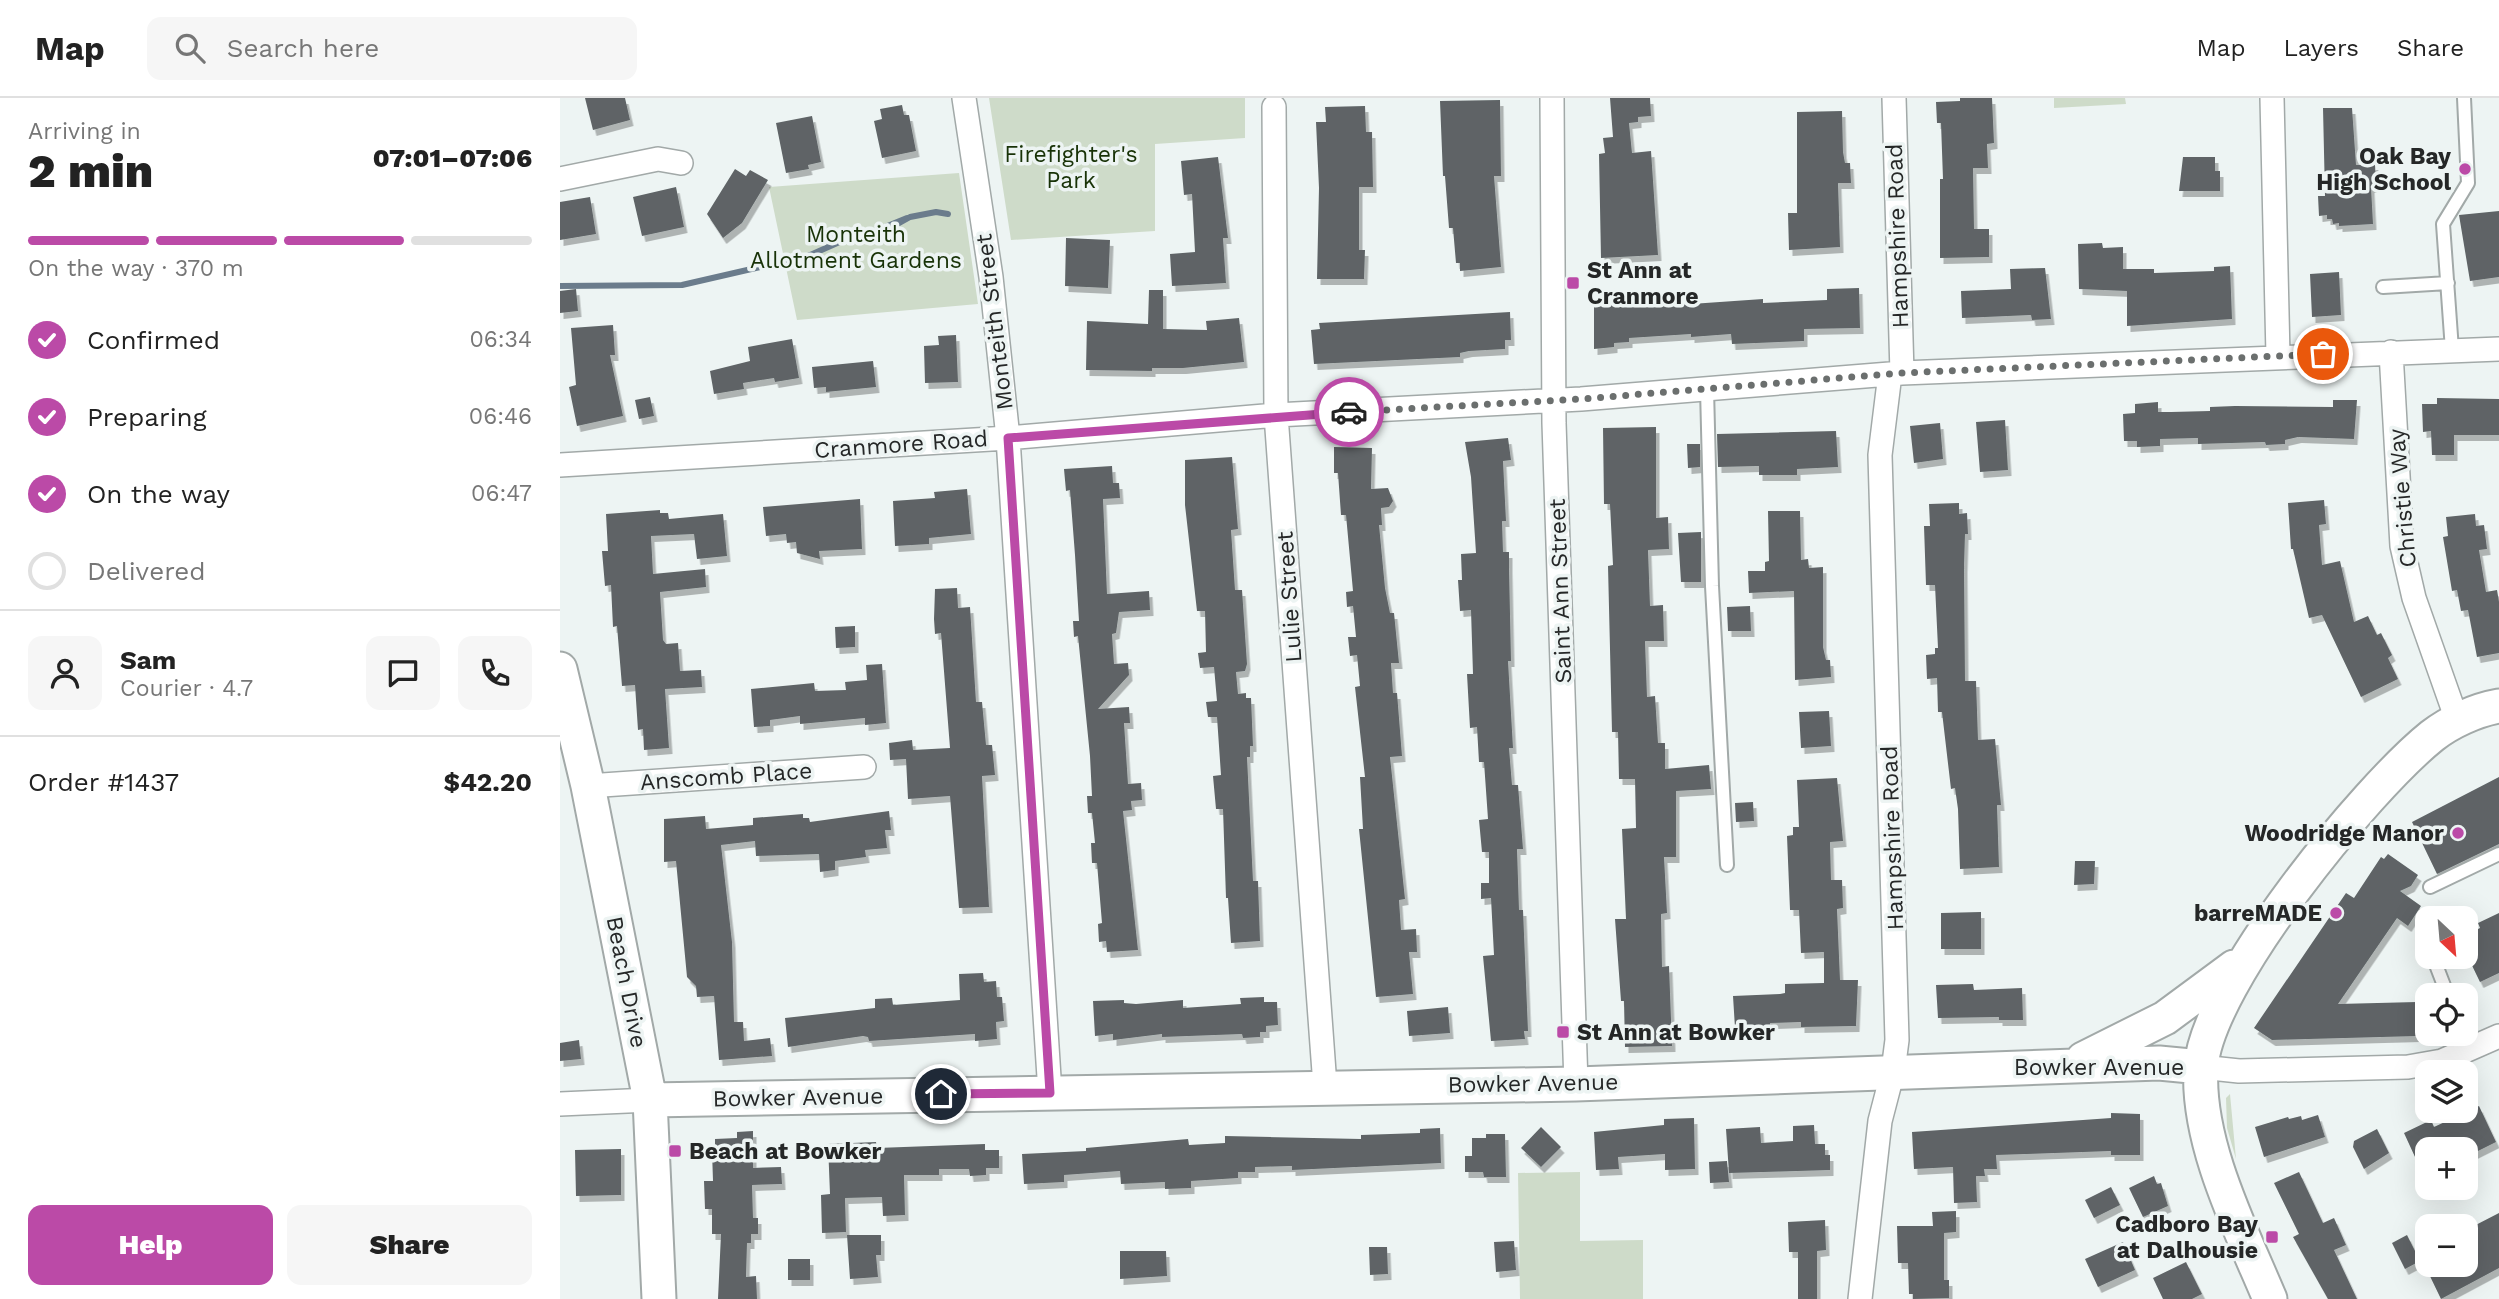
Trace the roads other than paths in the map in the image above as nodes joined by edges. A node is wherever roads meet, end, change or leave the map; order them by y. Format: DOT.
graph roads {
  1 [pos="964,98"];
  2 [pos="1552,98"];
  3 [pos="1894,98"];
  4 [pos="2272,98"];
  5 [pos="2464,98"];
  6 [pos="1274,107"];
  7 [pos="681,163"];
  8 [pos="560,179"];
  9 [pos="2448,283"];
  10 [pos="2383,287"];
  11 [pos="2499,349"];
  12 [pos="2452,350"];
  13 [pos="2391,352"];
  14 [pos="2278,356"];
  15 [pos="1896,374"];
  16 [pos="1707,388"];
  17 [pos="1553,401"];
  18 [pos="1276,415"];
  19 [pos="1008,438"];
  20 [pos="560,465"];
  21 [pos="560,669"];
  22 [pos="2499,705"];
  23 [pos="2457,720"];
  24 [pos="864,767"];
  25 [pos="588,786"];
  26 [pos="2499,854"];
  27 [pos="1727,865"];
  28 [pos="2430,887"];
  29 [pos="2246,957"];
  30 [pos="2222,1001"];
  31 [pos="2499,1036"];
  32 [pos="2478,1040"];
  33 [pos="2462,1046"];
  34 [pos="2068,1065"];
  35 [pos="2201,1067"];
  36 [pos="1894,1071"];
  37 [pos="2258,1071"];
  38 [pos="1576,1084"];
  39 [pos="1325,1086"];
  40 [pos="1050,1093"];
  41 [pos="650,1100"];
  42 [pos="560,1104"];
  43 [pos="659,1299"];
  44 [pos="1860,1299"];
  45 [pos="2270,1299"];
  1 -- 19 [label="street, Monteith Street"];
  2 -- 17 [label="street, Saint Ann Street"];
  3 -- 15 [label="street, Hampshire Road"];
  4 -- 14 [label="street"];
  5 -- 9 [label="lane"];
  6 -- 18 [label="street, Lulie Street"];
  7 -- 8 [label="street"];
  9 -- 10 [label="lane"];
  9 -- 12 [label="lane"];
  11 -- 12 [label="street, Cranmore Road"];
  12 -- 13 [label="street, Cranmore Road"];
  13 -- 14 [label="street, Cranmore Road"];
  13 -- 23 [label="street, Christie Way"];
  14 -- 15 [label="street, Cranmore Road"];
  15 -- 16 [label="street, Cranmore Road"];
  15 -- 36 [label="street, Hampshire Road"];
  16 -- 17 [label="street, Cranmore Road"];
  16 -- 27 [label="lane"];
  17 -- 18 [label="street, Cranmore Road"];
  17 -- 38 [label="street, Saint Ann Street"];
  18 -- 19 [label="street, Cranmore Road"];
  18 -- 39 [label="street, Lulie Street"];
  19 -- 20 [label="street, Cranmore Road"];
  19 -- 40 [label="street, Monteith Street"];
  21 -- 25 [label="main road, Beach Drive"];
  22 -- 23 [label="main road"];
  23 -- 29 [label="main road"];
  24 -- 25 [label="street, Anscomb Place"];
  25 -- 41 [label="main road, Beach Drive"];
  26 -- 28 [label="lane"];
  29 -- 30 [label="main road"];
  29 -- 34 [label="main road"];
  30 -- 35 [label="main road"];
  30 -- 37 [label="street"];
  31 -- 32 [label="street, Bowker Avenue"];
  33 -- 37 [label="street, Bowker Avenue"];
  34 -- 35 [label="main road, Bowker Avenue"];
  34 -- 36 [label="main road, Bowker Avenue"];
  35 -- 37 [label="street, Bowker Avenue"];
  35 -- 45 [label="main road"];
  36 -- 38 [label="main road, Bowker Avenue"];
  36 -- 44 [label="street, Hampshire Road"];
  38 -- 39 [label="main road, Bowker Avenue"];
  39 -- 40 [label="main road, Bowker Avenue"];
  40 -- 41 [label="main road, Bowker Avenue"];
  41 -- 42 [label="street, Bowker Avenue"];
  41 -- 43 [label="main road, Beach Drive"];
}
